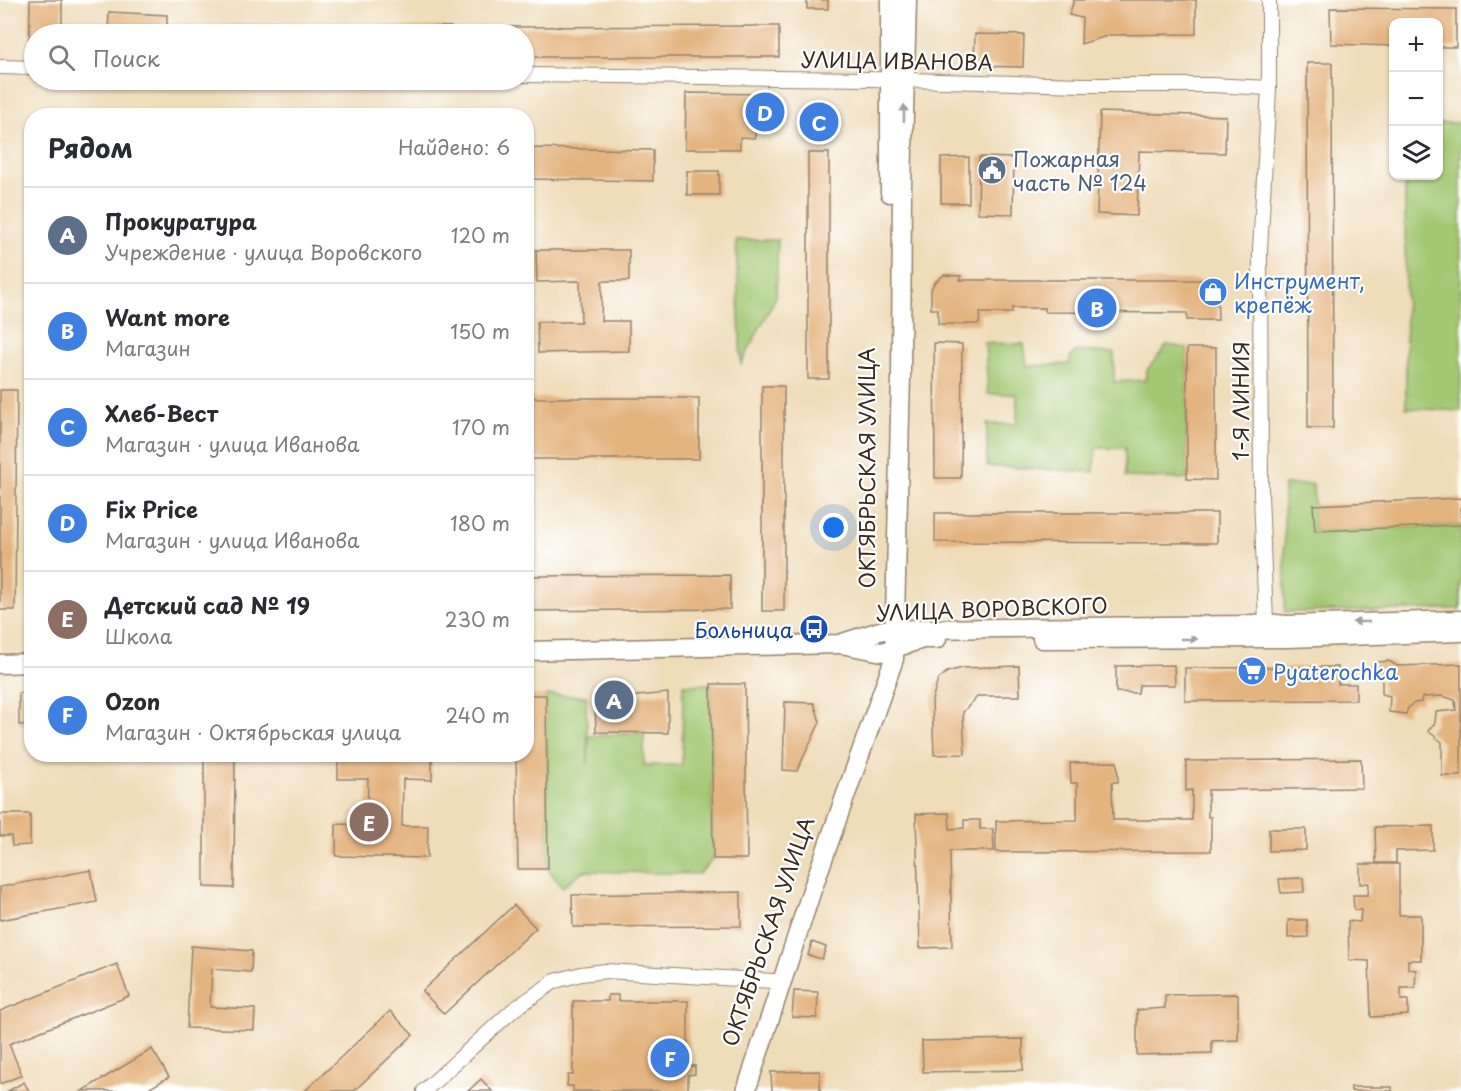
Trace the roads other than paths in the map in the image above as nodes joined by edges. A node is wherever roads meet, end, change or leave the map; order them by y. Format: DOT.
graph roads {
  1 [pos="890,0"];
  2 [pos="907,0"];
  3 [pos="1269,0"];
  4 [pos="0,67"];
  5 [pos="24,68"];
  6 [pos="534,75"];
  7 [pos="897,81"];
  8 [pos="1269,88"];
  9 [pos="1461,620"];
  10 [pos="1266,623"];
  11 [pos="1461,632"];
  12 [pos="889,640"];
  13 [pos="534,651"];
  14 [pos="0,663"];
  15 [pos="24,663"];
  16 [pos="773,981"];
  17 [pos="424,1091"];
  18 [pos="736,1091"];
  19 [pos="746,1091"];
  1 -- 7 [label="street, ОКТЯБРЬСКАЯ УЛИЦА"];
  2 -- 7 [label="street"];
  3 -- 8 [label="street, 1-Я ЛИНИЯ"];
  4 -- 5 [label="street"];
  6 -- 7 [label="street, УЛИЦА ИВАНОВА"];
  7 -- 8 [label="street, УЛИЦА ИВАНОВА"];
  7 -- 12 [label="street, ОКТЯБРЬСКАЯ УЛИЦА"];
  8 -- 10 [label="street, 1-Я ЛИНИЯ"];
  9 -- 10 [label="street, УЛИЦА ВОРОВСКОГО, one-way"];
  10 -- 12 [label="street, УЛИЦА ВОРОВСКОГО"];
  12 -- 11 [label="street, one-way"];
  12 -- 13 [label="street, УЛИЦА ВОРОВСКОГО"];
  12 -- 16 [label="street, ОКТЯБРЬСКАЯ УЛИЦА"];
  12 -- 19 [label="street"];
  14 -- 15 [label="street"];
  16 -- 17 [label="street"];
  16 -- 18 [label="street, ОКТЯБРЬСКАЯ УЛИЦА"];
}
